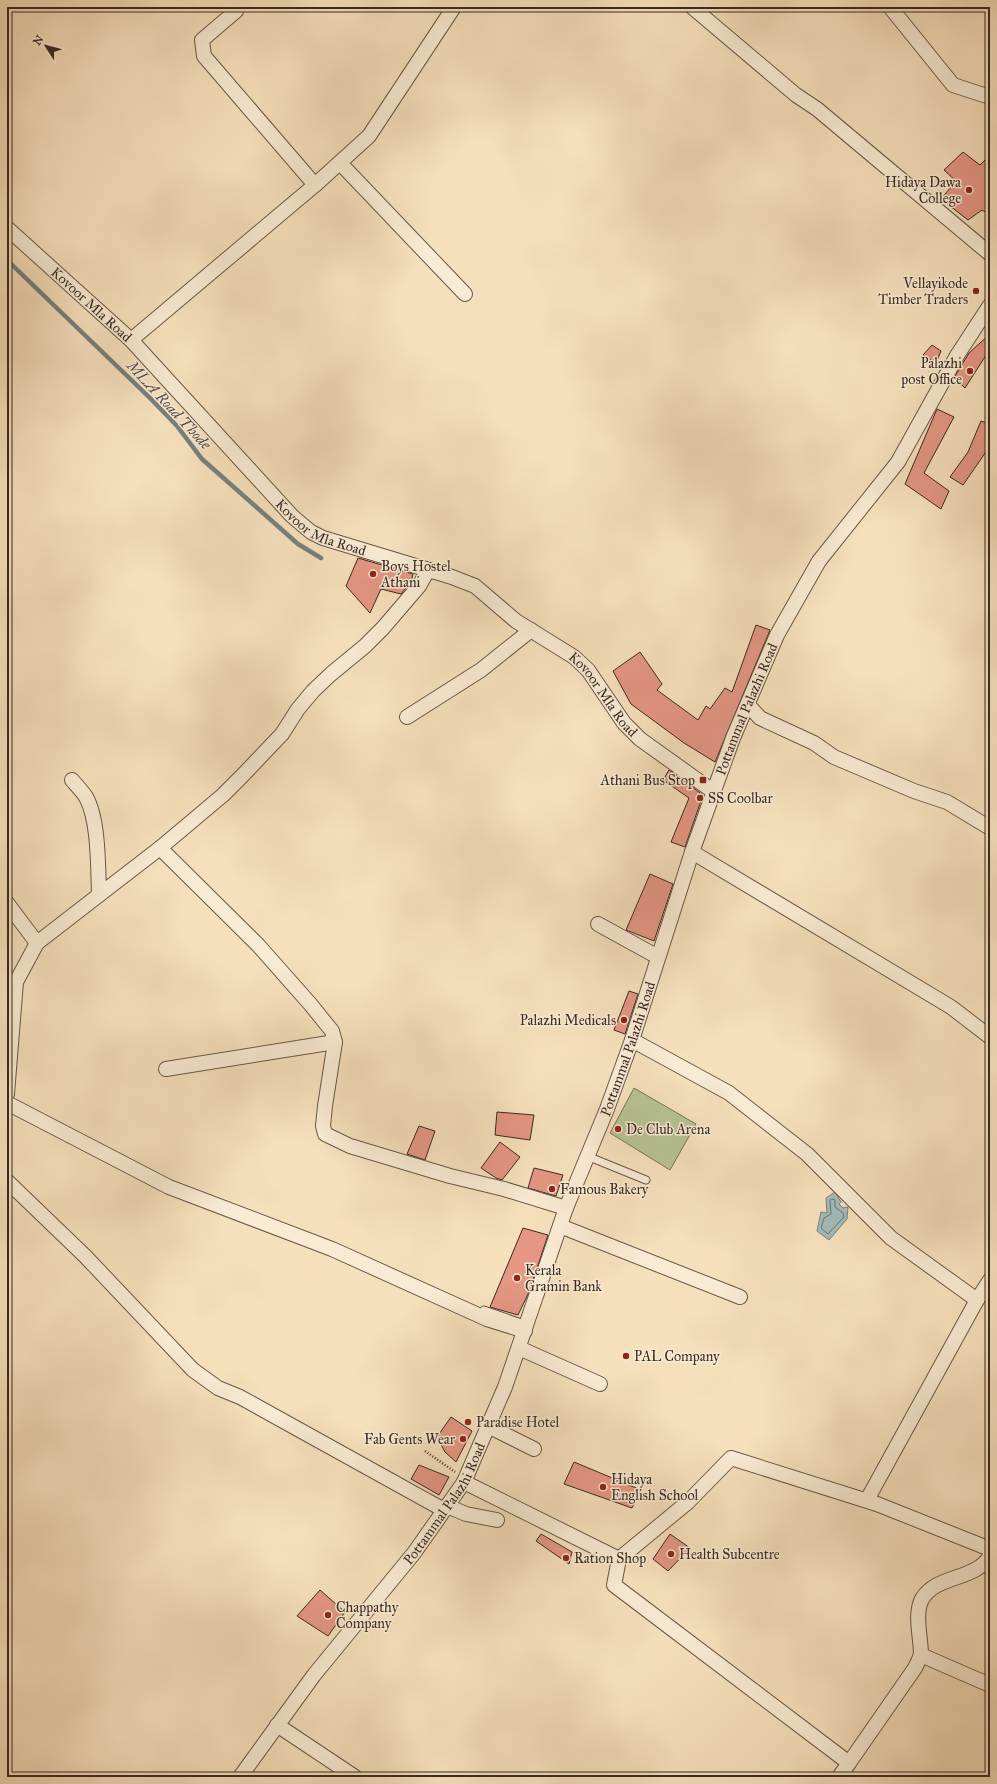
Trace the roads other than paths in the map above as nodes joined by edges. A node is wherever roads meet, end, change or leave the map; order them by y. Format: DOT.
graph roads {
  1 [pos="454,7"];
  2 [pos="692,7"];
  3 [pos="890,7"];
  4 [pos="236,11"];
  5 [pos="990,97"];
  6 [pos="340,163"];
  7 [pos="315,185"];
  8 [pos="7,228"];
  9 [pos="990,254"];
  10 [pos="465,294"];
  11 [pos="990,305"];
  12 [pos="131,340"];
  13 [pos="428,570"];
  14 [pos="531,630"];
  15 [pos="748,705"];
  16 [pos="407,717"];
  17 [pos="72,780"];
  18 [pos="714,792"];
  19 [pos="990,828"];
  20 [pos="160,848"];
  21 [pos="692,852"];
  22 [pos="99,895"];
  23 [pos="7,903"];
  24 [pos="598,924"];
  25 [pos="37,943"];
  26 [pos="658,957"];
  27 [pos="990,1037"];
  28 [pos="632,1040"];
  29 [pos="335,1042"];
  30 [pos="166,1069"];
  31 [pos="7,1094"];
  32 [pos="7,1103"];
  33 [pos="588,1156"];
  34 [pos="7,1180"];
  35 [pos="646,1180"];
  36 [pos="566,1208"];
  37 [pos="560,1226"];
  38 [pos="990,1280"];
  39 [pos="740,1297"];
  40 [pos="977,1300"];
  41 [pos="484,1310"];
  42 [pos="526,1328"];
  43 [pos="519,1348"];
  44 [pos="600,1384"];
  45 [pos="488,1426"];
  46 [pos="534,1449"];
  47 [pos="464,1480"];
  48 [pos="867,1500"];
  49 [pos="446,1508"];
  50 [pos="497,1520"];
  51 [pos="990,1549"];
  52 [pos="990,1556"];
  53 [pos="619,1560"];
  54 [pos="921,1655"];
  55 [pos="990,1685"];
  56 [pos="277,1725"];
  57 [pos="848,1763"];
  58 [pos="240,1777"];
  59 [pos="355,1777"];
  60 [pos="839,1777"];
  1 -- 6 [label="street"];
  2 -- 9 [label="street"];
  3 -- 5 [label="street"];
  4 -- 7 [label="street"];
  6 -- 7 [label="street"];
  6 -- 10 [label="street"];
  7 -- 12 [label="street"];
  8 -- 12 [label="street, Kovoor Mla Road"];
  11 -- 15 [label="street, Pottammal Palazhi Road"];
  12 -- 13 [label="street, Kovoor Mla Road"];
  13 -- 14 [label="street, Kovoor Mla Road"];
  13 -- 20 [label="street"];
  14 -- 16 [label="street"];
  14 -- 18 [label="street, Kovoor Mla Road"];
  15 -- 18 [label="street, Pottammal Palazhi Road"];
  15 -- 19 [label="street"];
  17 -- 22 [label="street"];
  18 -- 21 [label="street, Pottammal Palazhi Road"];
  20 -- 22 [label="street"];
  20 -- 29 [label="street"];
  21 -- 26 [label="street, Pottammal Palazhi Road"];
  21 -- 27 [label="street"];
  22 -- 25 [label="street"];
  23 -- 25 [label="street"];
  24 -- 26 [label="street"];
  25 -- 31 [label="street"];
  26 -- 28 [label="street, Pottammal Palazhi Road"];
  28 -- 33 [label="street, Pottammal Palazhi Road"];
  28 -- 40 [label="street"];
  29 -- 30 [label="street"];
  29 -- 36 [label="street"];
  32 -- 42 [label="street"];
  33 -- 35 [label="lane"];
  33 -- 36 [label="street, Pottammal Palazhi Road"];
  34 -- 49 [label="street"];
  36 -- 37 [label="street, Pottammal Palazhi Road"];
  37 -- 39 [label="street"];
  37 -- 42 [label="street, Pottammal Palazhi Road"];
  38 -- 40 [label="street"];
  40 -- 48 [label="street"];
  41 -- 42 [label="lane"];
  42 -- 43 [label="street, Pottammal Palazhi Road"];
  43 -- 44 [label="street"];
  43 -- 45 [label="street, Pottammal Palazhi Road"];
  45 -- 46 [label="street"];
  45 -- 47 [label="street, Pottammal Palazhi Road"];
  47 -- 49 [label="street, Pottammal Palazhi Road"];
  47 -- 53 [label="street"];
  48 -- 51 [label="street"];
  48 -- 53 [label="street"];
  49 -- 50 [label="street"];
  49 -- 56 [label="street, Pottammal Palazhi Road"];
  52 -- 54 [label="street"];
  53 -- 57 [label="street"];
  54 -- 55 [label="street"];
  54 -- 57 [label="street"];
  56 -- 58 [label="street, Pottammal Palazhi Road"];
  56 -- 59 [label="street"];
  57 -- 60 [label="street"];
}
